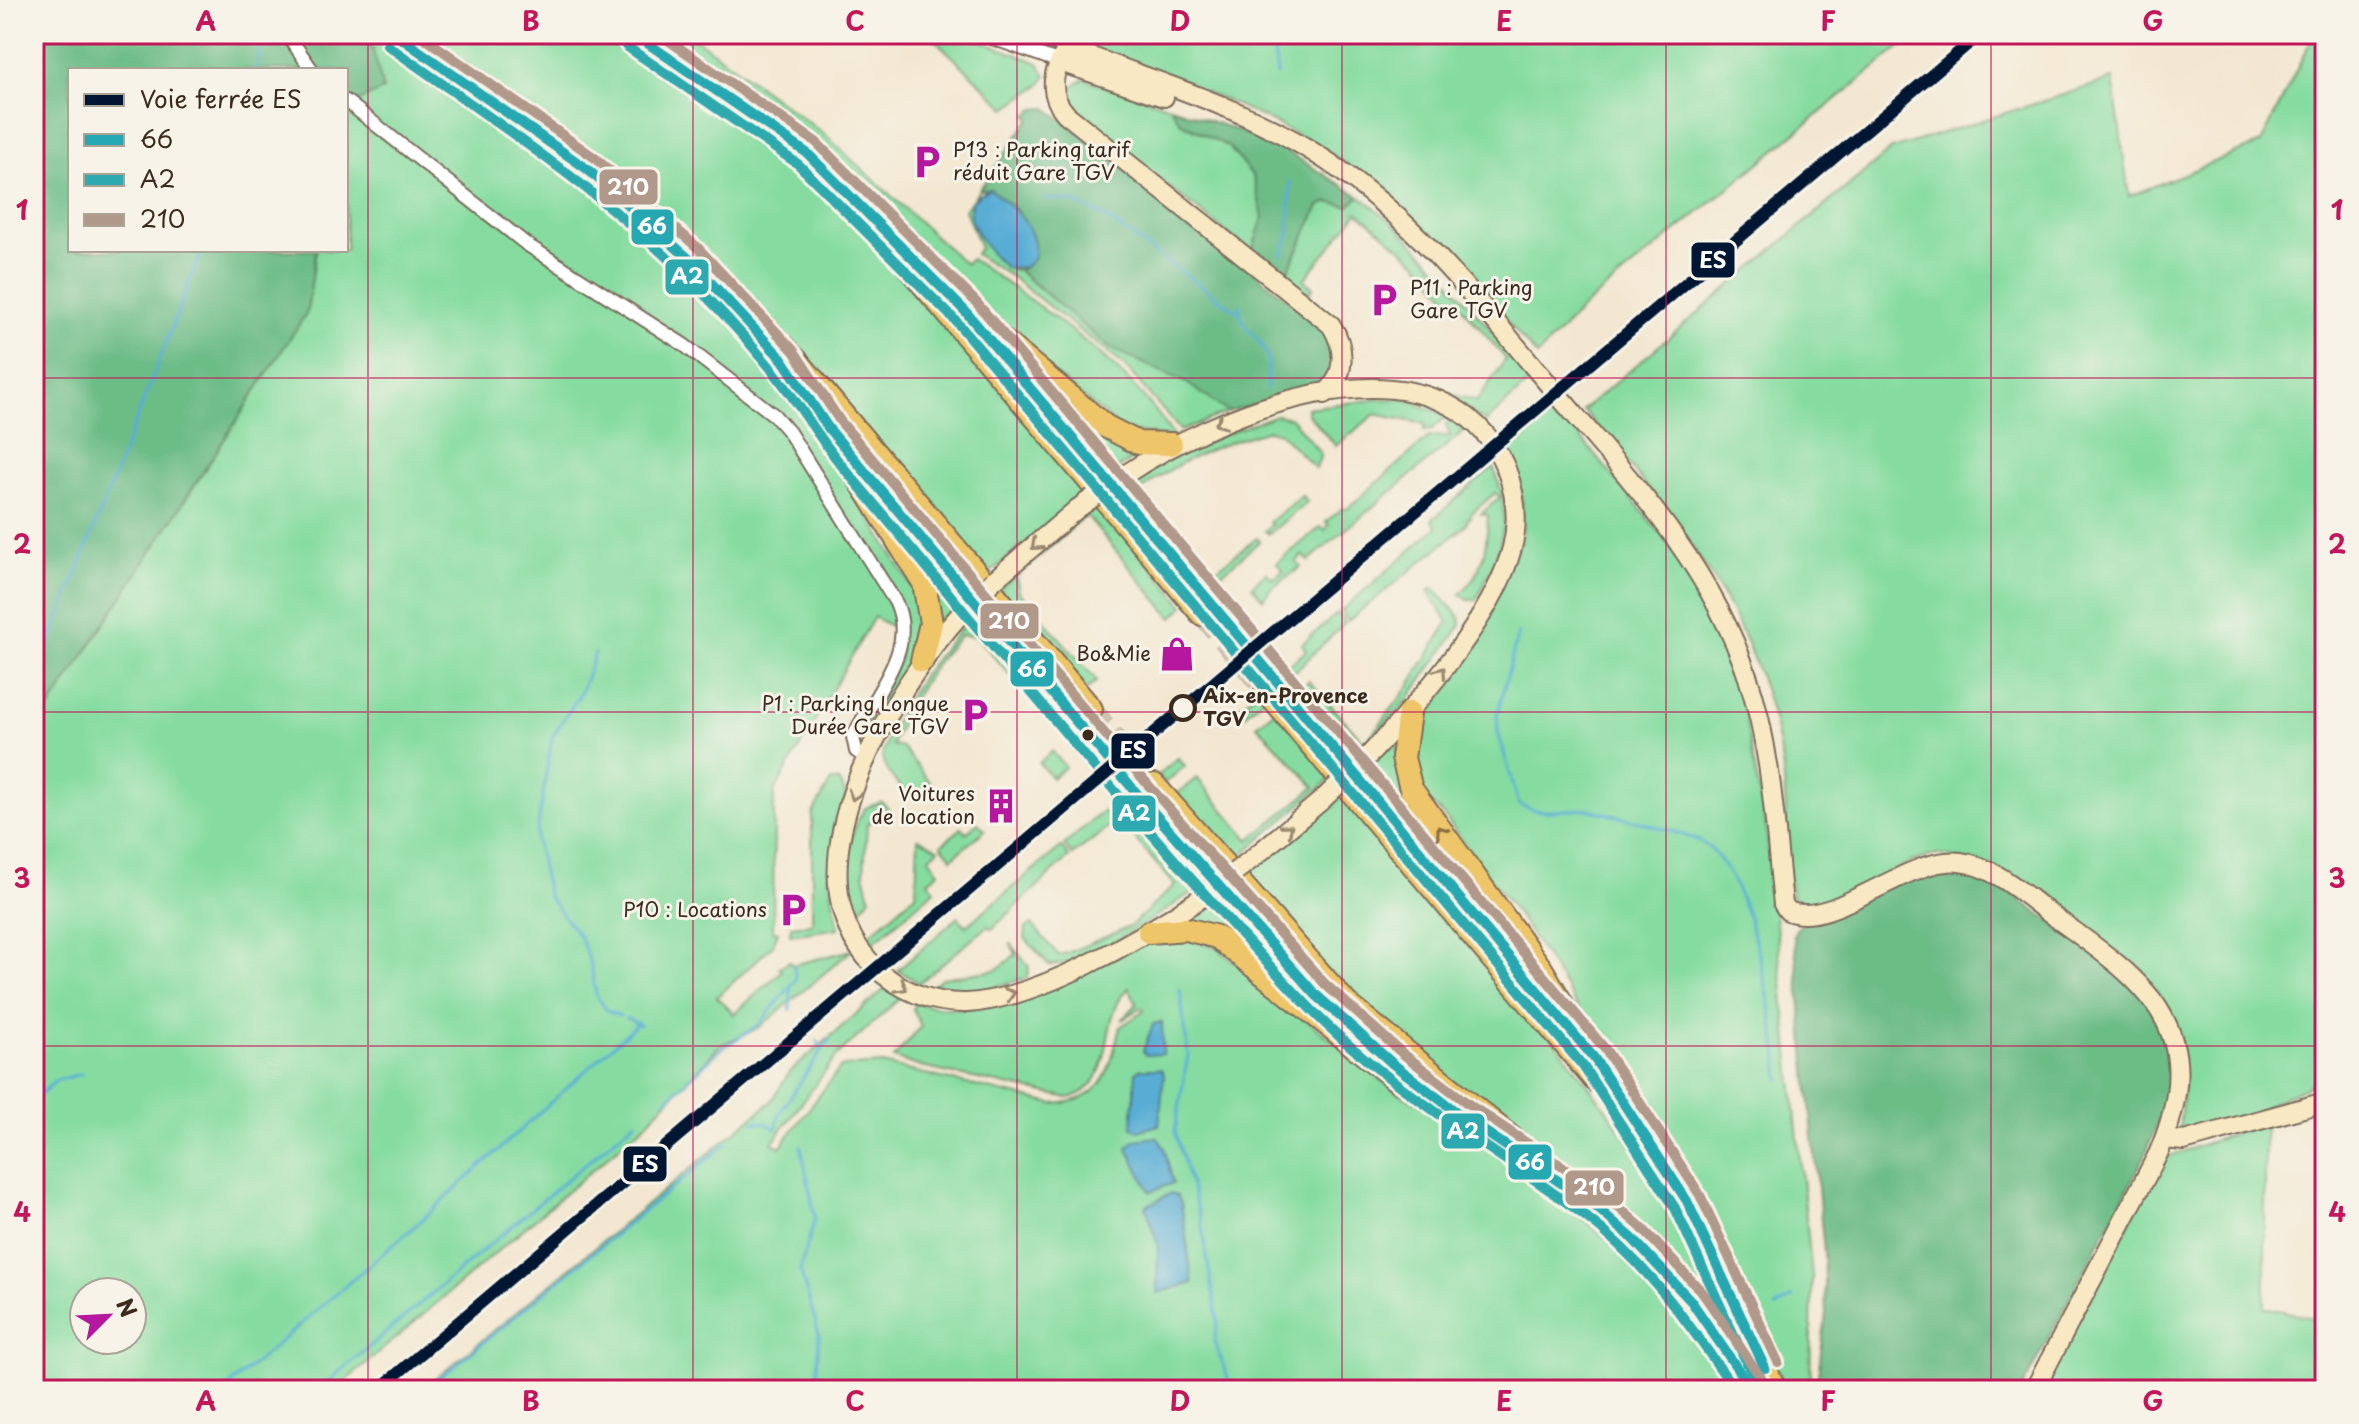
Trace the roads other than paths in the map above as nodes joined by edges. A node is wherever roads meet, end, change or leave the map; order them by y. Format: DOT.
graph roads {
  1 [pos="287,34"];
  2 [pos="395,34"];
  3 [pos="634,34"];
  4 [pos="981,34"];
  5 [pos="1031,34"];
  6 [pos="1065,58"];
  7 [pos="674,61"];
  8 [pos="311,68"];
  9 [pos="348,103"];
  10 [pos="587,169"];
  11 [pos="1342,363"];
  12 [pos="1366,389"];
  13 [pos="1325,394"];
  14 [pos="1171,444"];
  15 [pos="1202,614"];
  16 [pos="922,661"];
  17 [pos="1266,691"];
  18 [pos="1091,709"];
  19 [pos="1409,713"];
  20 [pos="866,758"];
  21 [pos="1154,785"];
  22 [pos="1149,932"];
  23 [pos="2325,1102"];
  24 [pos="2164,1139"];
  25 [pos="1594,1205"];
  26 [pos="1727,1290"];
  27 [pos="1752,1390"];
  28 [pos="1775,1390"];
  29 [pos="2034,1390"];
  1 -- 8 [label="street"];
  2 -- 10 [label="highway"];
  3 -- 7 [label="highway"];
  4 -- 6 [label="street"];
  5 -- 6 [label="street"];
  6 -- 11 [label="street"];
  6 -- 24 [label="street"];
  7 -- 14 [label="highway"];
  7 -- 15 [label="highway"];
  9 -- 20 [label="street"];
  10 -- 16 [label="highway"];
  10 -- 18 [label="highway"];
  11 -- 12 [label="street"];
  11 -- 13 [label="street"];
  12 -- 13 [label="street"];
  19 -- 12 [label="street, one-way"];
  13 -- 14 [label="street, one-way"];
  14 -- 16 [label="street, one-way, bridge"];
  16 -- 20 [label="street"];
  17 -- 26 [label="highway"];
  22 -- 19 [label="street, one-way, bridge"];
  26 -- 19 [label="highway, one-way"];
  20 -- 22 [label="street, one-way"];
  21 -- 25 [label="highway"];
  22 -- 25 [label="highway"];
  23 -- 24 [label="street"];
  24 -- 29 [label="street"];
  25 -- 27 [label="highway"];
  26 -- 28 [label="highway"];
}
